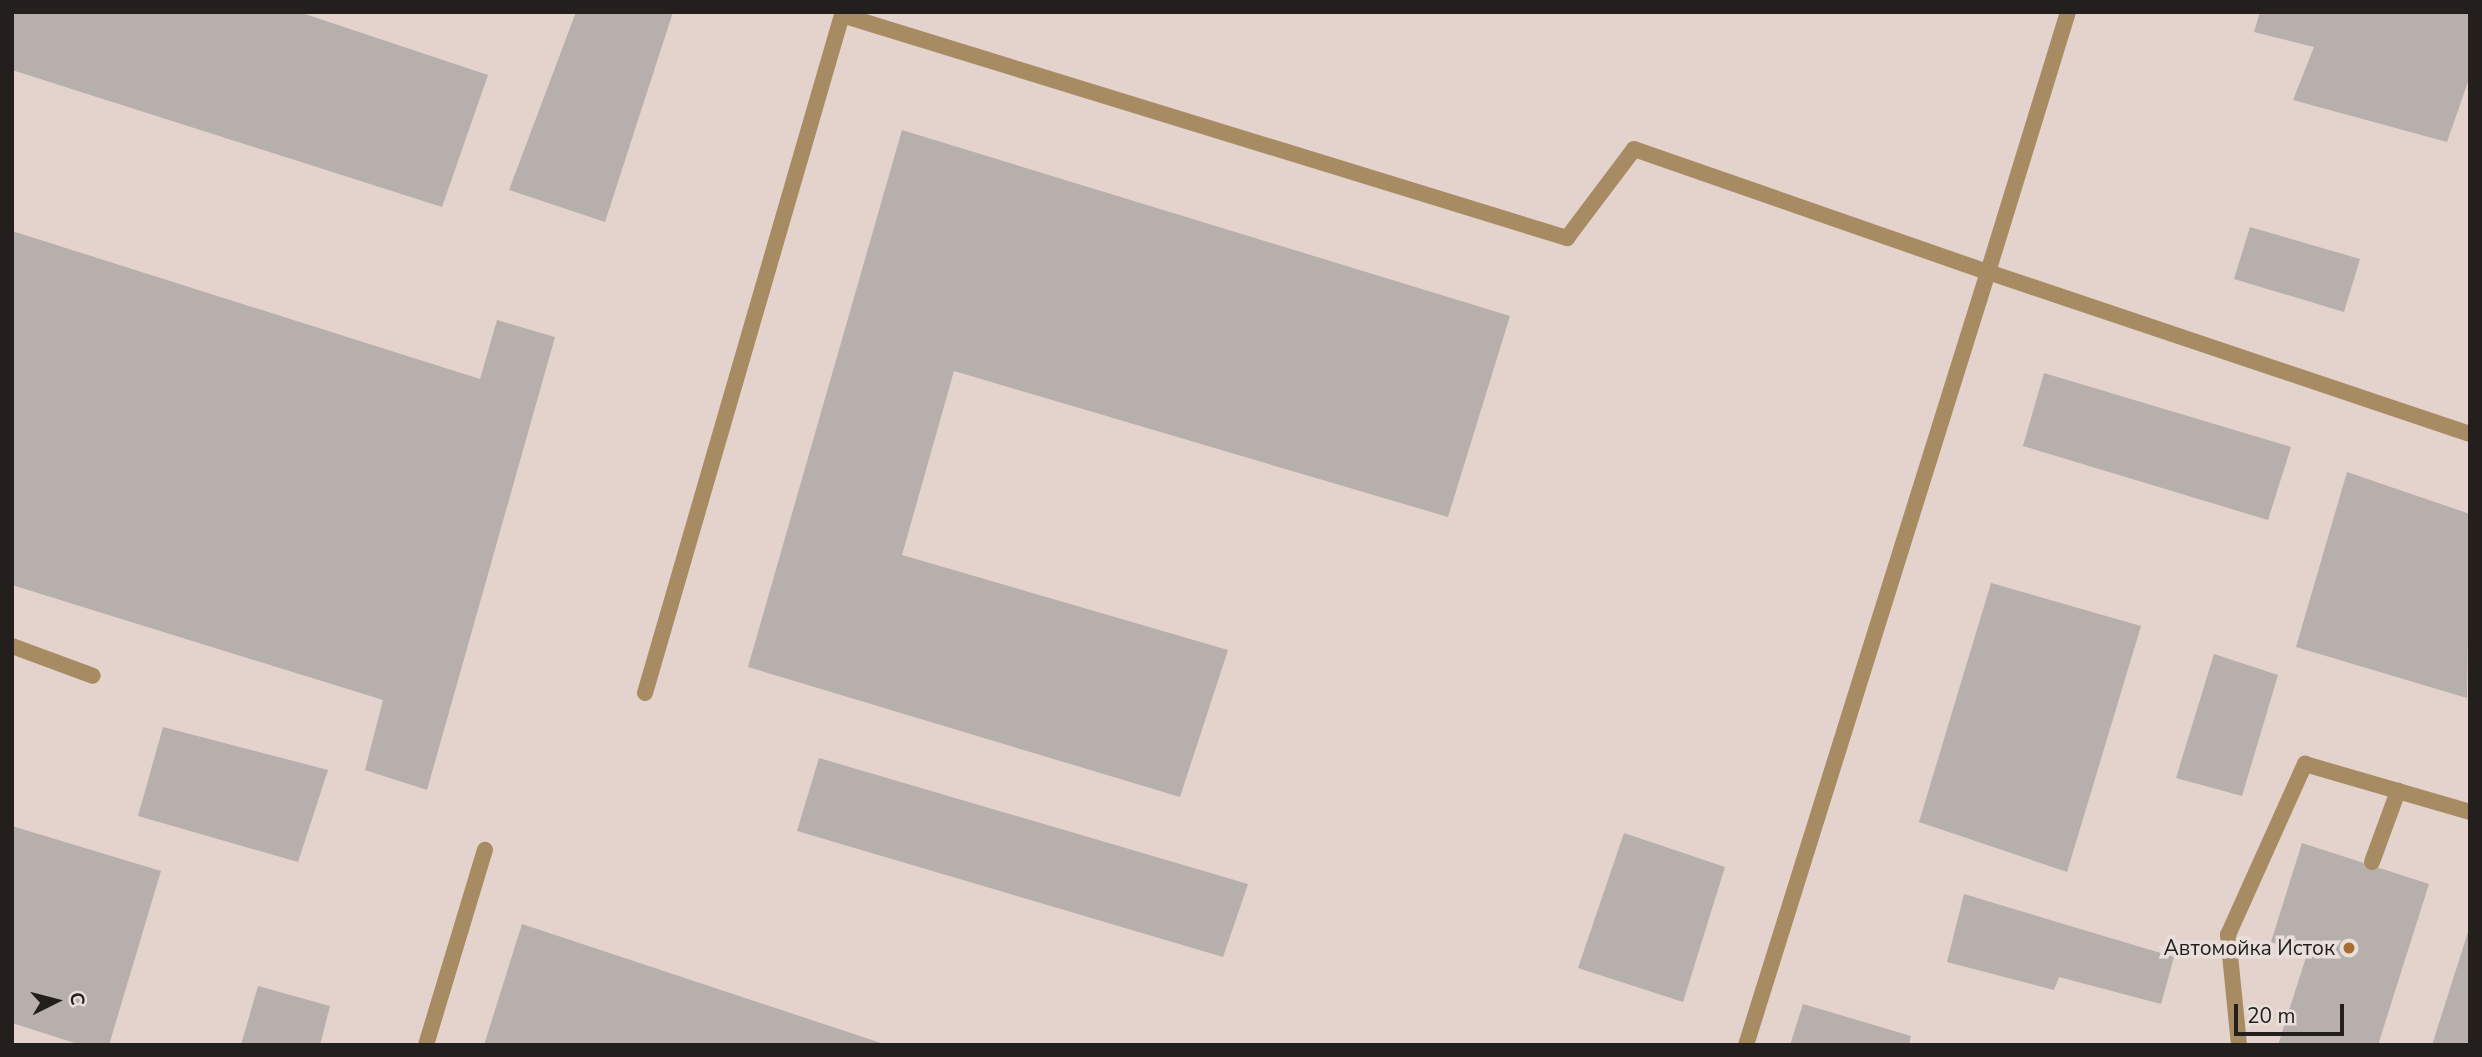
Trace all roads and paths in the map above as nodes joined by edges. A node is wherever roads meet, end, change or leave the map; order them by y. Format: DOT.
graph roads {
  1 [pos="2068,12"];
  2 [pos="1988,272"];
  3 [pos="2470,434"];
  4 [pos="12,646"];
  5 [pos="93,676"];
  6 [pos="645,693"];
  7 [pos="2398,791"];
  8 [pos="2470,812"];
  9 [pos="485,850"];
  10 [pos="2372,862"];
  11 [pos="426,1045"];
  12 [pos="1746,1045"];
  13 [pos="2239,1045"];
  1 -- 2 [label="lane"];
  2 -- 3 [label="lane"];
  2 -- 6 [label="lane"];
  2 -- 12 [label="lane"];
  4 -- 5 [label="lane"];
  7 -- 8 [label="lane"];
  7 -- 10 [label="lane"];
  7 -- 13 [label="lane"];
  9 -- 11 [label="lane"];
}
